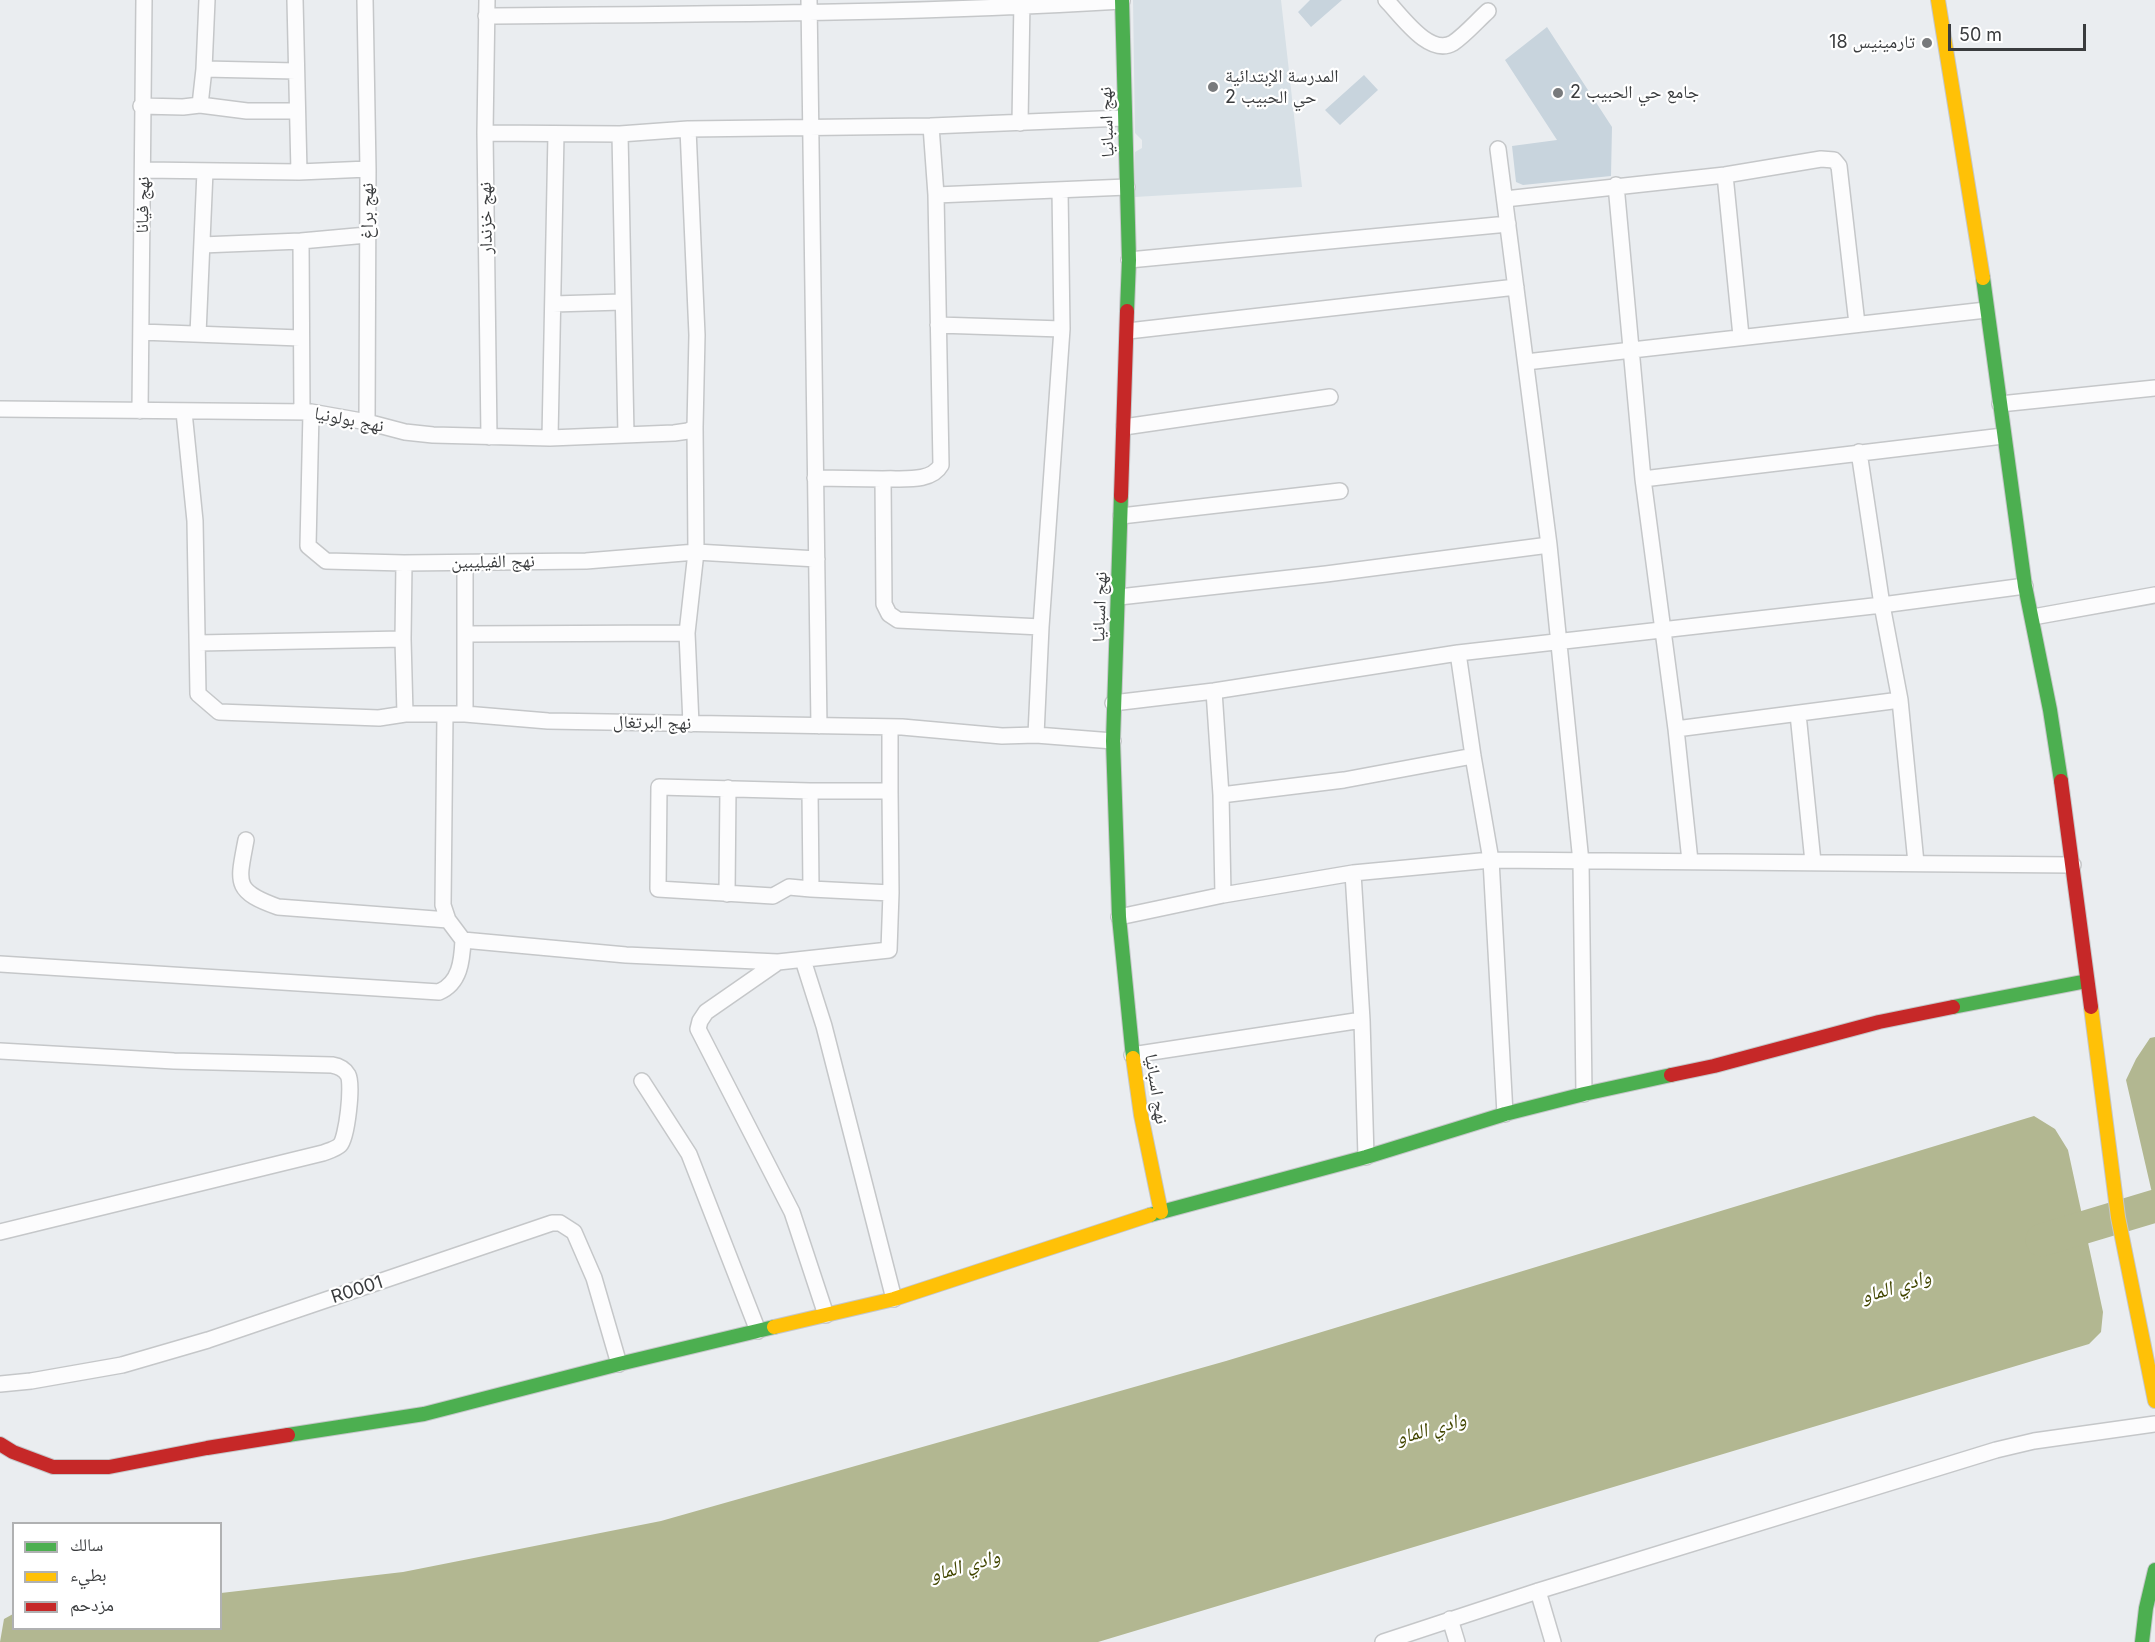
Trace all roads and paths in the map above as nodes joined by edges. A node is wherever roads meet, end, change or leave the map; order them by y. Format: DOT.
graph roads {
  1 [pos="144,0"];
  2 [pos="207,0"];
  3 [pos="295,0"];
  4 [pos="365,0"];
  5 [pos="487,0"];
  6 [pos="1122,0"];
  7 [pos="1386,0"];
  8 [pos="1938,0"];
  9 [pos="1022,3"];
  10 [pos="809,7"];
  11 [pos="1488,11"];
  12 [pos="486,16"];
  13 [pos="204,69"];
  14 [pos="296,71"];
  15 [pos="200,105"];
  16 [pos="141,106"];
  17 [pos="297,111"];
  18 [pos="1124,118"];
  19 [pos="1020,123"];
  20 [pos="931,126"];
  21 [pos="810,128"];
  22 [pos="688,129"];
  23 [pos="485,133"];
  24 [pos="556,134"];
  25 [pos="620,134"];
  26 [pos="1498,149"];
  27 [pos="368,169"];
  28 [pos="143,170"];
  29 [pos="205,171"];
  30 [pos="299,172"];
  31 [pos="1725,175"];
  32 [pos="1616,185"];
  33 [pos="1127,187"];
  34 [pos="1060,190"];
  35 [pos="936,195"];
  36 [pos="1505,199"];
  37 [pos="1508,224"];
  38 [pos="368,235"];
  39 [pos="301,241"];
  40 [pos="202,245"];
  41 [pos="1129,260"];
  42 [pos="1516,287"];
  43 [pos="622,302"];
  44 [pos="553,304"];
  45 [pos="1986,310"];
  46 [pos="1857,324"];
  47 [pos="938,325"];
  48 [pos="1062,329"];
  49 [pos="141,332"];
  50 [pos="1128,332"];
  51 [pos="198,334"];
  52 [pos="1741,336"];
  53 [pos="300,338"];
  54 [pos="1632,351"];
  55 [pos="1526,362"];
  56 [pos="2155,388"];
  57 [pos="1330,397"];
  58 [pos="2000,404"];
  59 [pos="0,409"];
  60 [pos="140,411"];
  61 [pos="184,412"];
  62 [pos="307,412"];
  63 [pos="367,422"];
  64 [pos="695,427"];
  65 [pos="1124,427"];
  66 [pos="626,435"];
  67 [pos="489,436"];
  68 [pos="2003,436"];
  69 [pos="550,438"];
  70 [pos="1859,452"];
  71 [pos="815,478"];
  72 [pos="883,479"];
  73 [pos="1643,479"];
  74 [pos="1340,490"];
  75 [pos="1121,516"];
  76 [pos="1549,545"];
  77 [pos="696,552"];
  78 [pos="817,559"];
  79 [pos="404,563"];
  80 [pos="465,563"];
  81 [pos="2025,586"];
  82 [pos="2155,595"];
  83 [pos="1119,597"];
  84 [pos="1882,605"];
  85 [pos="2033,617"];
  86 [pos="1041,627"];
  87 [pos="1664,630"];
  88 [pos="687,633"];
  89 [pos="466,634"];
  90 [pos="403,639"];
  91 [pos="1557,641"];
  92 [pos="198,643"];
  93 [pos="1458,653"];
  94 [pos="1214,691"];
  95 [pos="1900,700"];
  96 [pos="1113,703"];
  97 [pos="405,714"];
  98 [pos="445,714"];
  99 [pos="465,714"];
  100 [pos="1798,714"];
  101 [pos="691,724"];
  102 [pos="819,726"];
  103 [pos="890,727"];
  104 [pos="1676,729"];
  105 [pos="1036,735"];
  106 [pos="1113,741"];
  107 [pos="1473,756"];
  108 [pos="728,788"];
  109 [pos="810,791"];
  110 [pos="890,791"];
  111 [pos="1221,795"];
  112 [pos="246,840"];
  113 [pos="1491,860"];
  114 [pos="1690,861"];
  115 [pos="1581,862"];
  116 [pos="1813,862"];
  117 [pos="1917,863"];
  118 [pos="2073,865"];
  119 [pos="1353,873"];
  120 [pos="811,889"];
  121 [pos="891,892"];
  122 [pos="727,894"];
  123 [pos="1223,895"];
  124 [pos="1119,916"];
  125 [pos="448,920"];
  126 [pos="463,940"];
  127 [pos="803,960"];
  128 [pos="778,962"];
  129 [pos="0,964"];
  130 [pos="2087,981"];
  131 [pos="1362,1020"];
  132 [pos="0,1051"];
  133 [pos="1132,1055"];
  134 [pos="642,1081"];
  135 [pos="1584,1094"];
  136 [pos="1505,1114"];
  137 [pos="1366,1157"];
  138 [pos="1161,1212"];
  139 [pos="0,1232"];
  140 [pos="894,1299"];
  141 [pos="826,1315"];
  142 [pos="758,1331"];
  143 [pos="619,1364"];
  144 [pos="0,1384"];
  145 [pos="2154,1384"];
  146 [pos="2155,1401"];
  147 [pos="2155,1424"];
  148 [pos="0,1444"];
  149 [pos="2155,1570"];
  150 [pos="1538,1591"];
  151 [pos="1450,1619"];
  152 [pos="1389,1641"];
  153 [pos="1457,1642"];
  154 [pos="1553,1642"];
  155 [pos="2142,1642"];
  1 -- 16 [label="street, نهج فيانا"];
  2 -- 13 [label="street"];
  3 -- 14 [label="street"];
  4 -- 27 [label="street, نهج براغ"];
  5 -- 12 [label="street, نهج خزندار"];
  6 -- 9 [label="street"];
  6 -- 18 [label="street, نهج اسبانيا"];
  7 -- 11 [label="street"];
  8 -- 45 [label="street"];
  9 -- 10 [label="street"];
  9 -- 19 [label="street"];
  10 -- 12 [label="street"];
  10 -- 21 [label="street"];
  12 -- 23 [label="street, نهج خزندار"];
  13 -- 14 [label="street"];
  13 -- 15 [label="street"];
  14 -- 17 [label="street"];
  15 -- 16 [label="street"];
  15 -- 17 [label="street"];
  16 -- 28 [label="street, نهج فيانا"];
  17 -- 30 [label="street"];
  18 -- 19 [label="street"];
  18 -- 33 [label="street, نهج اسبانيا"];
  19 -- 20 [label="street"];
  20 -- 21 [label="street"];
  20 -- 35 [label="street"];
  21 -- 22 [label="street"];
  21 -- 71 [label="street"];
  22 -- 25 [label="street"];
  22 -- 64 [label="street"];
  23 -- 24 [label="street"];
  23 -- 67 [label="street, نهج خزندار"];
  24 -- 25 [label="street"];
  24 -- 44 [label="street"];
  25 -- 43 [label="street"];
  26 -- 36 [label="street"];
  27 -- 30 [label="street"];
  27 -- 38 [label="street, نهج براغ"];
  28 -- 29 [label="street"];
  28 -- 49 [label="street, نهج فيانا"];
  29 -- 30 [label="street"];
  29 -- 40 [label="street"];
  31 -- 32 [label="street"];
  31 -- 46 [label="street"];
  31 -- 52 [label="street"];
  32 -- 36 [label="street"];
  32 -- 54 [label="street"];
  33 -- 34 [label="street"];
  33 -- 41 [label="street, نهج اسبانيا"];
  34 -- 35 [label="street"];
  34 -- 48 [label="street"];
  35 -- 47 [label="street"];
  36 -- 37 [label="street"];
  37 -- 41 [label="street"];
  37 -- 42 [label="street"];
  38 -- 39 [label="street"];
  38 -- 63 [label="street, نهج براغ"];
  39 -- 40 [label="street"];
  39 -- 53 [label="street"];
  40 -- 51 [label="street"];
  41 -- 50 [label="street, نهج اسبانيا"];
  42 -- 50 [label="street"];
  42 -- 55 [label="street"];
  43 -- 44 [label="street"];
  43 -- 66 [label="street"];
  44 -- 69 [label="street"];
  45 -- 46 [label="street"];
  45 -- 58 [label="street"];
  46 -- 52 [label="street"];
  47 -- 48 [label="street"];
  47 -- 72 [label="street"];
  48 -- 86 [label="street"];
  49 -- 51 [label="street"];
  49 -- 60 [label="street, نهج فيانا"];
  50 -- 65 [label="street, نهج اسبانيا"];
  51 -- 53 [label="street"];
  52 -- 54 [label="street"];
  53 -- 62 [label="street"];
  54 -- 55 [label="street"];
  54 -- 73 [label="street"];
  55 -- 76 [label="street"];
  56 -- 58 [label="street"];
  57 -- 65 [label="street"];
  58 -- 68 [label="street"];
  59 -- 60 [label="street, نهج بولونيا"];
  60 -- 61 [label="street, نهج بولونيا"];
  61 -- 62 [label="street, نهج بولونيا"];
  61 -- 92 [label="street"];
  62 -- 63 [label="street, نهج بولونيا"];
  62 -- 79 [label="street, نهج الفيليبين"];
  63 -- 67 [label="street, نهج بولونيا"];
  64 -- 66 [label="street, نهج بولونيا"];
  64 -- 77 [label="street"];
  65 -- 75 [label="street, نهج اسبانيا"];
  66 -- 69 [label="street, نهج بولونيا"];
  67 -- 69 [label="street, نهج بولونيا"];
  68 -- 70 [label="street"];
  68 -- 81 [label="street"];
  70 -- 73 [label="street"];
  70 -- 84 [label="street"];
  71 -- 72 [label="street"];
  71 -- 78 [label="street"];
  72 -- 86 [label="street"];
  73 -- 87 [label="street"];
  74 -- 75 [label="street"];
  75 -- 83 [label="street, نهج اسبانيا"];
  76 -- 83 [label="street"];
  76 -- 91 [label="street"];
  77 -- 78 [label="street, نهج الفيليبين"];
  77 -- 80 [label="street, نهج الفيليبين"];
  77 -- 88 [label="street"];
  78 -- 102 [label="street"];
  79 -- 80 [label="street, نهج الفيليبين"];
  79 -- 90 [label="street"];
  80 -- 89 [label="street"];
  81 -- 84 [label="street"];
  81 -- 85 [label="street"];
  82 -- 85 [label="street"];
  83 -- 96 [label="street, نهج اسبانيا"];
  84 -- 87 [label="street"];
  84 -- 95 [label="street"];
  85 -- 118 [label="street"];
  86 -- 105 [label="street"];
  87 -- 91 [label="street"];
  87 -- 104 [label="street"];
  88 -- 89 [label="street"];
  88 -- 101 [label="street"];
  89 -- 99 [label="street"];
  90 -- 92 [label="street"];
  90 -- 97 [label="street"];
  91 -- 93 [label="street"];
  91 -- 115 [label="street"];
  92 -- 97 [label="street, نهج البرتغال"];
  93 -- 94 [label="street"];
  93 -- 107 [label="street"];
  94 -- 96 [label="street"];
  94 -- 111 [label="street"];
  95 -- 100 [label="street"];
  95 -- 117 [label="street"];
  96 -- 106 [label="street, نهج اسبانيا"];
  97 -- 98 [label="street, نهج البرتغال"];
  98 -- 99 [label="street, نهج البرتغال"];
  98 -- 125 [label="street"];
  99 -- 101 [label="street, نهج البرتغال"];
  100 -- 104 [label="street"];
  100 -- 116 [label="street"];
  101 -- 102 [label="street, نهج البرتغال"];
  102 -- 103 [label="street, نهج البرتغال"];
  103 -- 105 [label="street, نهج البرتغال"];
  103 -- 110 [label="street"];
  104 -- 114 [label="street"];
  105 -- 106 [label="street, نهج البرتغال"];
  106 -- 124 [label="street, نهج اسبانيا"];
  107 -- 111 [label="street"];
  107 -- 113 [label="street"];
  108 -- 109 [label="street"];
  108 -- 122 [label="street"];
  108 -- 122 [label="street"];
  109 -- 110 [label="street"];
  109 -- 120 [label="street"];
  110 -- 121 [label="street"];
  111 -- 123 [label="street"];
  112 -- 125 [label="street"];
  113 -- 115 [label="street"];
  113 -- 119 [label="street"];
  113 -- 136 [label="street"];
  114 -- 115 [label="street"];
  114 -- 116 [label="street"];
  115 -- 135 [label="street"];
  116 -- 117 [label="street"];
  117 -- 118 [label="street"];
  118 -- 130 [label="street"];
  119 -- 123 [label="street"];
  119 -- 131 [label="street"];
  120 -- 121 [label="street"];
  120 -- 122 [label="street"];
  121 -- 127 [label="street"];
  123 -- 124 [label="street"];
  124 -- 133 [label="street, نهج اسبانيا"];
  125 -- 126 [label="street"];
  126 -- 128 [label="street"];
  126 -- 129 [label="street"];
  127 -- 128 [label="street"];
  127 -- 140 [label="street"];
  128 -- 141 [label="street"];
  130 -- 135 [label="street"];
  130 -- 145 [label="street"];
  131 -- 133 [label="street"];
  131 -- 137 [label="street"];
  132 -- 139 [label="street"];
  133 -- 138 [label="street, نهج اسبانيا"];
  134 -- 142 [label="street"];
  135 -- 136 [label="street"];
  136 -- 137 [label="street"];
  137 -- 138 [label="street"];
  138 -- 140 [label="street"];
  140 -- 141 [label="street"];
  141 -- 142 [label="street"];
  142 -- 143 [label="street"];
  143 -- 144 [label="street, R0001"];
  143 -- 148 [label="street"];
  145 -- 146 [label="street"];
  147 -- 150 [label="street"];
  149 -- 155 [label="street"];
  150 -- 151 [label="street"];
  150 -- 154 [label="street"];
  151 -- 152 [label="street"];
  151 -- 153 [label="street"];
}
